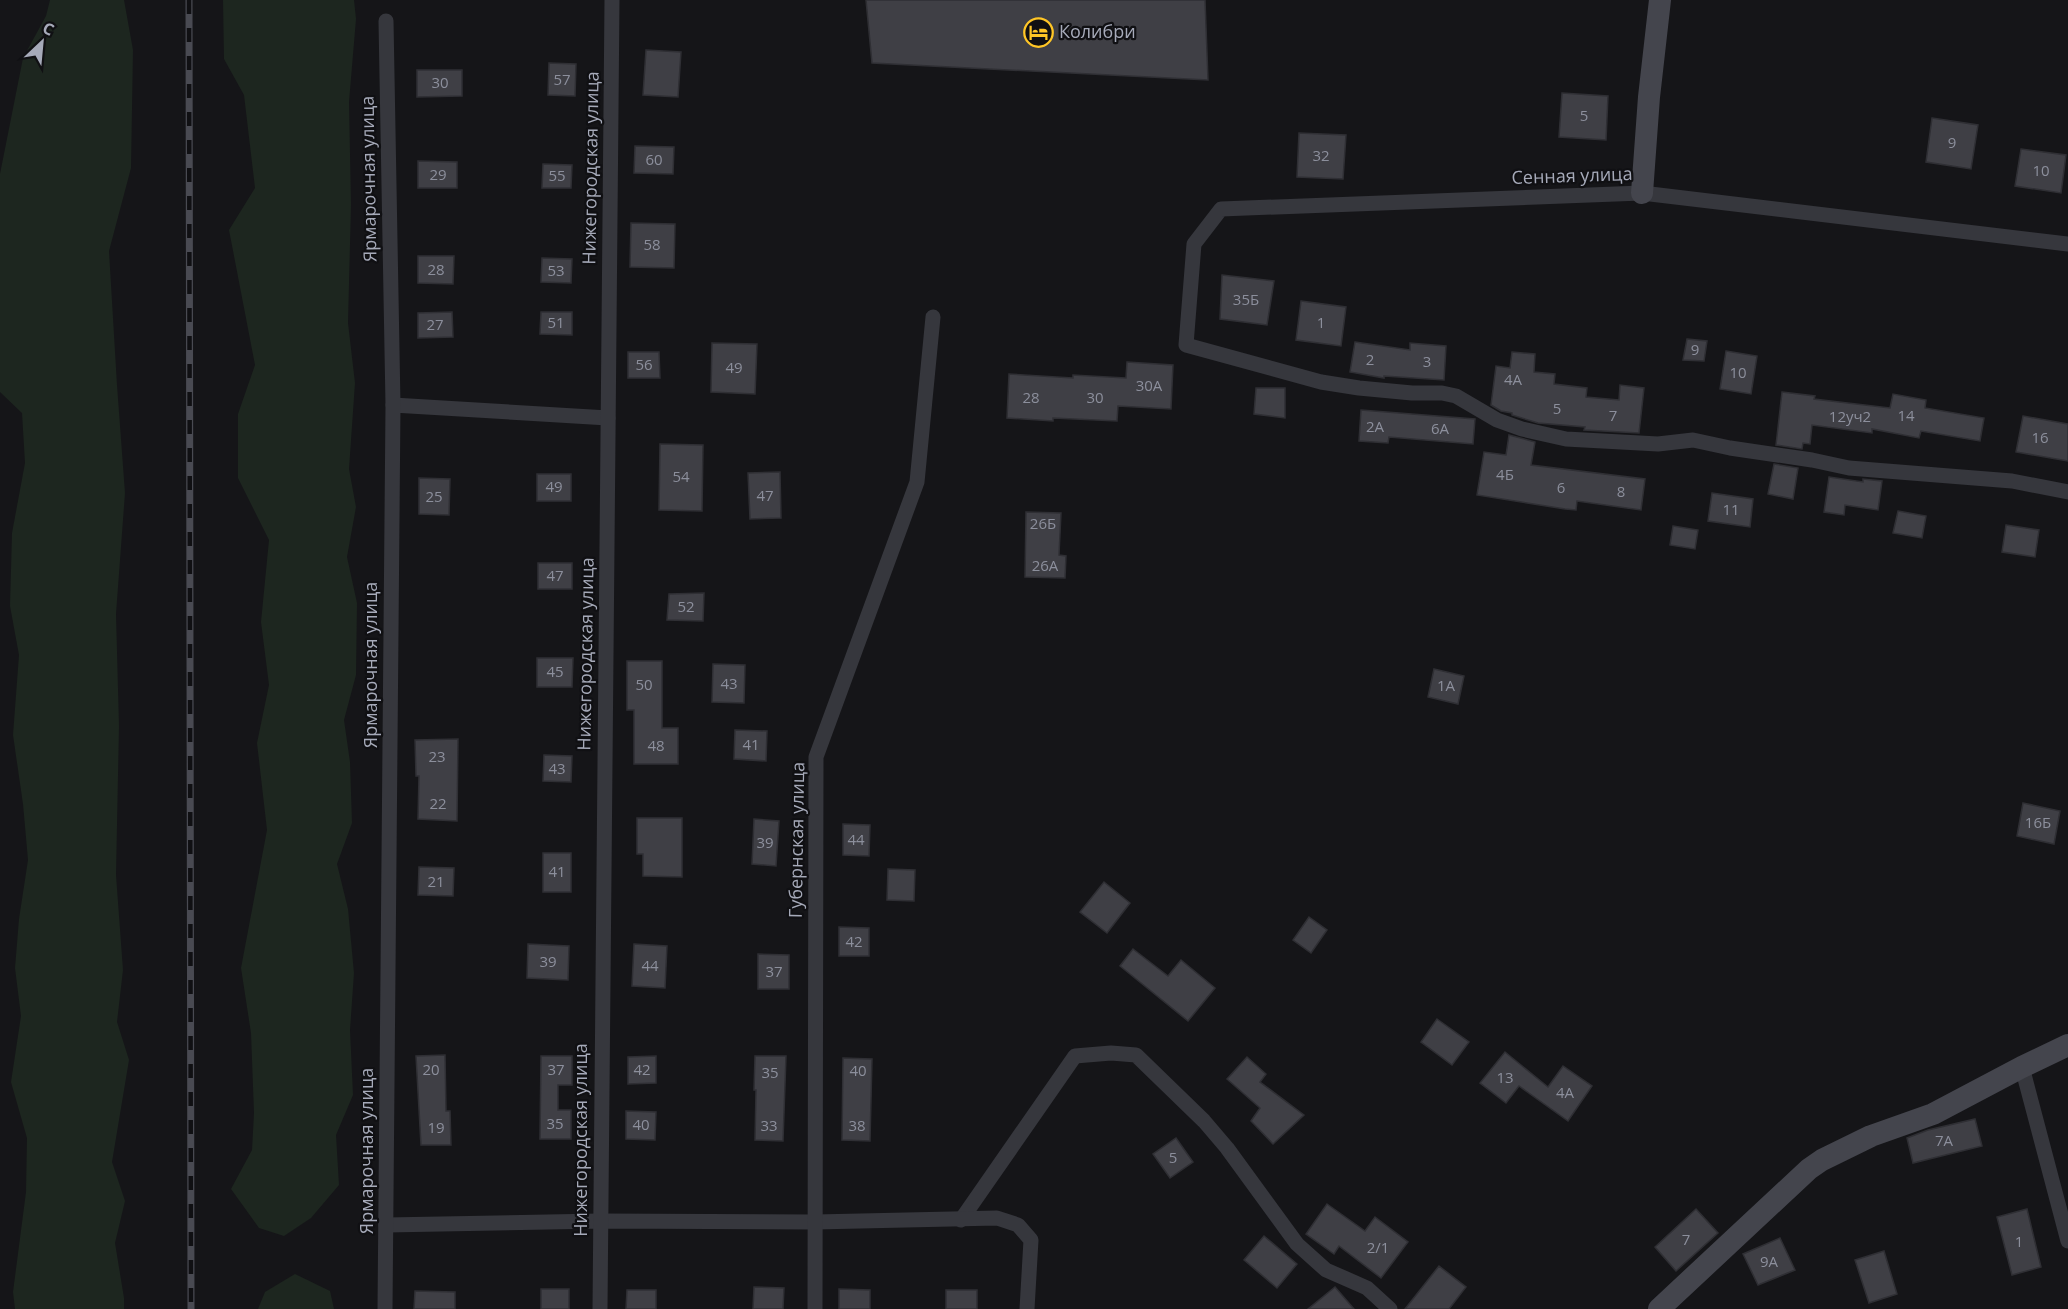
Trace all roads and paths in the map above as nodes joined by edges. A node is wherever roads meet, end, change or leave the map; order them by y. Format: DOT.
graph roads {
  1 [pos="612,0"];
  2 [pos="1660,0"];
  3 [pos="386,21"];
  4 [pos="1642,193"];
  5 [pos="2068,244"];
  6 [pos="933,317"];
  7 [pos="393,405"];
  8 [pos="608,418"];
  9 [pos="2068,492"];
  10 [pos="2068,1045"];
  11 [pos="2022,1067"];
  12 [pos="961,1220"];
  13 [pos="600,1221"];
  14 [pos="815,1222"];
  15 [pos="386,1225"];
  16 [pos="2068,1241"];
  17 [pos="385,1309"];
  18 [pos="600,1309"];
  19 [pos="815,1309"];
  20 [pos="1027,1309"];
  21 [pos="1390,1309"];
  22 [pos="1659,1309"];
  1 -- 8 [label="street, Нижегородская улица"];
  2 -- 4 [label="street"];
  3 -- 7 [label="street, Ярмарочная улица"];
  4 -- 5 [label="street, Сенная улица"];
  4 -- 9 [label="street, Сенная улица"];
  6 -- 14 [label="street, Губернская улица"];
  7 -- 8 [label="street"];
  7 -- 15 [label="street, Ярмарочная улица"];
  8 -- 13 [label="street, Нижегородская улица"];
  10 -- 11 [label="street"];
  11 -- 16 [label="street"];
  11 -- 22 [label="street"];
  12 -- 14 [label="street"];
  12 -- 20 [label="street"];
  12 -- 21 [label="street"];
  13 -- 14 [label="street"];
  13 -- 15 [label="street"];
  13 -- 18 [label="street, Нижегородская улица"];
  14 -- 19 [label="street, Губернская улица"];
  15 -- 17 [label="street, Ярмарочная улица"];
}
